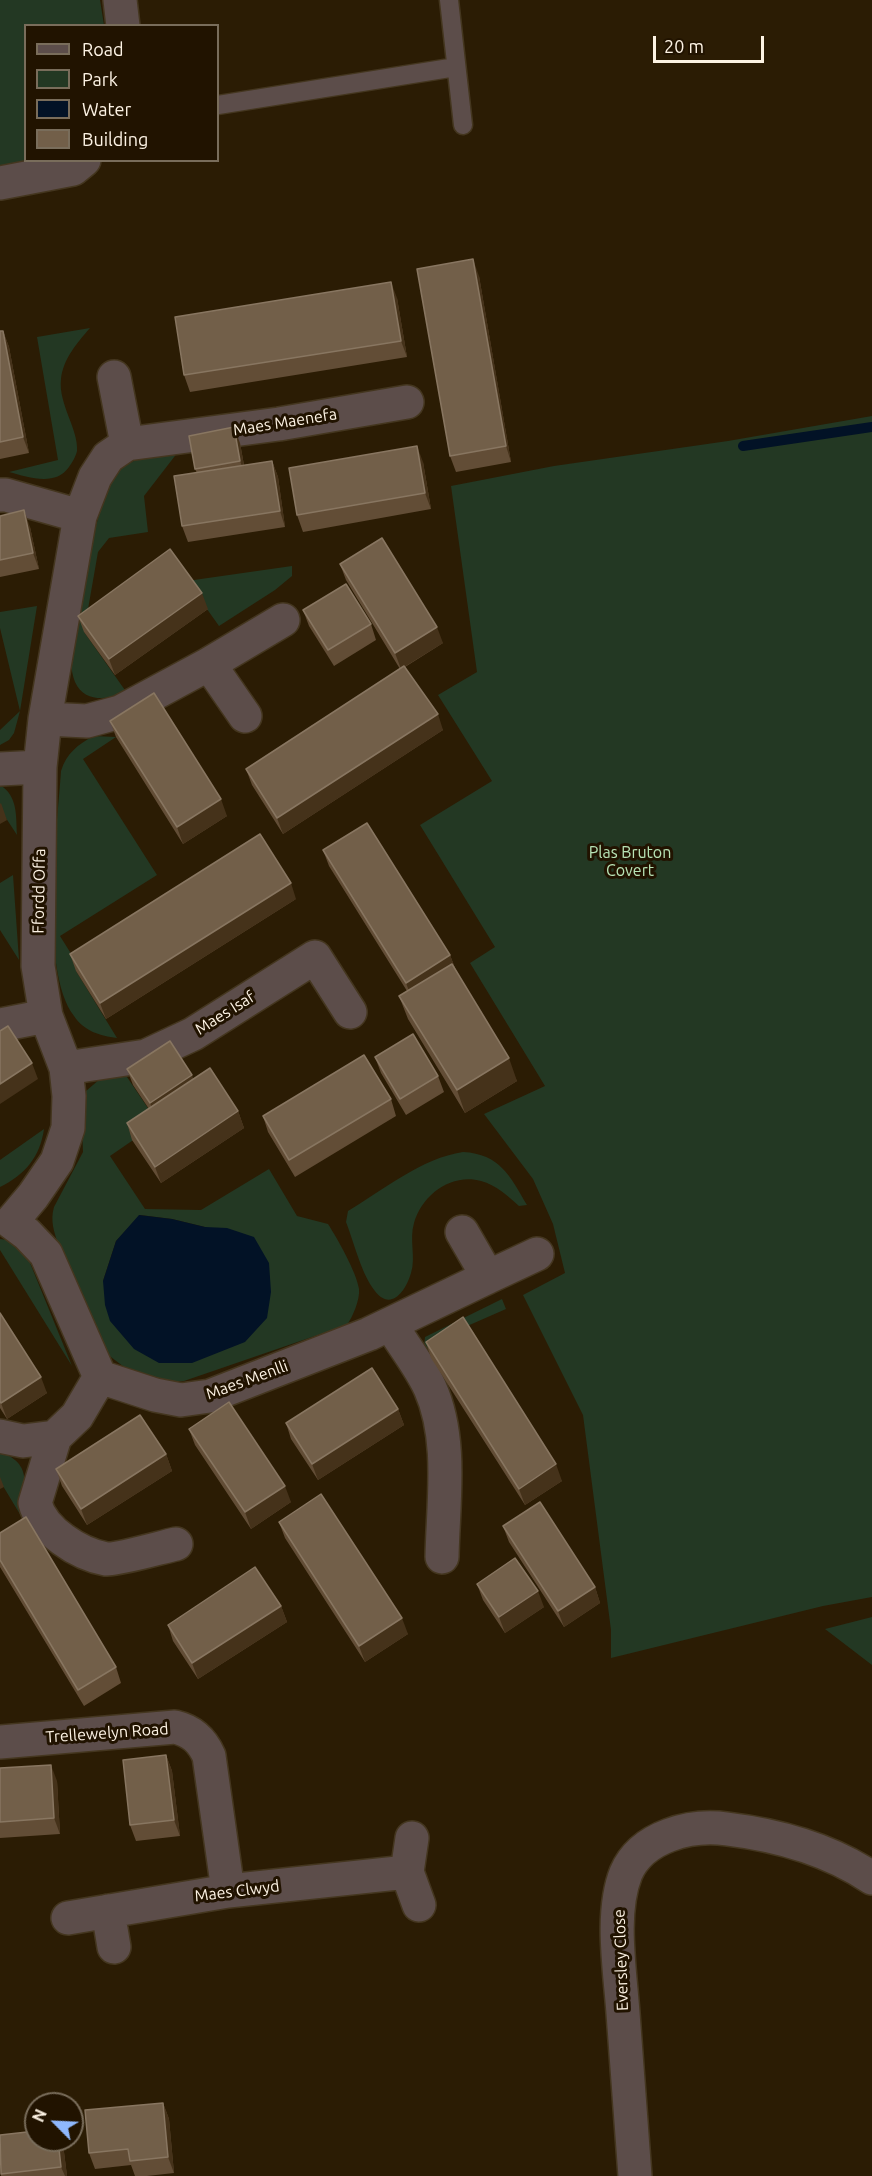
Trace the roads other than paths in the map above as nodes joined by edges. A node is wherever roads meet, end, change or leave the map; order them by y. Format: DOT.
graph roads {
  1 [pos="120,0"];
  2 [pos="449,0"];
  3 [pos="123,24"];
  4 [pos="456,67"];
  5 [pos="219,105"];
  6 [pos="463,125"];
  7 [pos="82,162"];
  8 [pos="0,183"];
  9 [pos="114,377"];
  10 [pos="407,402"];
  11 [pos="127,444"];
  12 [pos="0,495"];
  13 [pos="80,516"];
  14 [pos="283,620"];
  15 [pos="209,664"];
  16 [pos="245,716"];
  17 [pos="45,719"];
  18 [pos="40,767"];
  19 [pos="0,769"];
  20 [pos="350,1012"];
  21 [pos="46,1016"];
  22 [pos="0,1025"];
  23 [pos="66,1068"];
  24 [pos="6,1220"];
  25 [pos="462,1232"];
  26 [pos="537,1254"];
  27 [pos="488,1277"];
  28 [pos="391,1325"];
  29 [pos="100,1377"];
  30 [pos="0,1436"];
  31 [pos="55,1437"];
  32 [pos="176,1544"];
  33 [pos="442,1557"];
  34 [pos="0,1742"];
  35 [pos="411,1838"];
  36 [pos="407,1872"];
  37 [pos="872,1878"];
  38 [pos="228,1891"];
  39 [pos="419,1905"];
  40 [pos="108,1911"];
  41 [pos="68,1918"];
  42 [pos="114,1947"];
  43 [pos="635,2176"];
  1 -- 3 [label="street"];
  2 -- 4 [label="lane"];
  4 -- 5 [label="lane"];
  4 -- 6 [label="lane"];
  7 -- 8 [label="street"];
  9 -- 11 [label="street"];
  10 -- 11 [label="street, Maes Maenefa"];
  11 -- 13 [label="street, Ffordd Offa"];
  12 -- 13 [label="street"];
  13 -- 17 [label="street, Ffordd Offa"];
  14 -- 15 [label="street"];
  15 -- 16 [label="street"];
  15 -- 17 [label="street"];
  17 -- 18 [label="street, Ffordd Offa"];
  18 -- 19 [label="street"];
  18 -- 21 [label="street, Ffordd Offa"];
  20 -- 23 [label="street, Maes Isaf"];
  21 -- 22 [label="street"];
  21 -- 23 [label="street, Ffordd Offa"];
  23 -- 24 [label="street, Ffordd Offa"];
  24 -- 29 [label="street, Ffordd Offa"];
  25 -- 27 [label="street"];
  26 -- 27 [label="street, Maes Menlli"];
  27 -- 28 [label="street, Maes Menlli"];
  28 -- 29 [label="street, Maes Menlli"];
  28 -- 33 [label="street"];
  29 -- 31 [label="street"];
  30 -- 31 [label="street"];
  31 -- 32 [label="street"];
  34 -- 38 [label="street, Trellewelyn Road"];
  35 -- 36 [label="street"];
  36 -- 38 [label="street, Maes Clwyd"];
  36 -- 39 [label="street"];
  37 -- 43 [label="street, Eversley Close"];
  38 -- 40 [label="street, Maes Clwyd"];
  40 -- 41 [label="street, Maes Clwyd"];
  40 -- 42 [label="street"];
}
